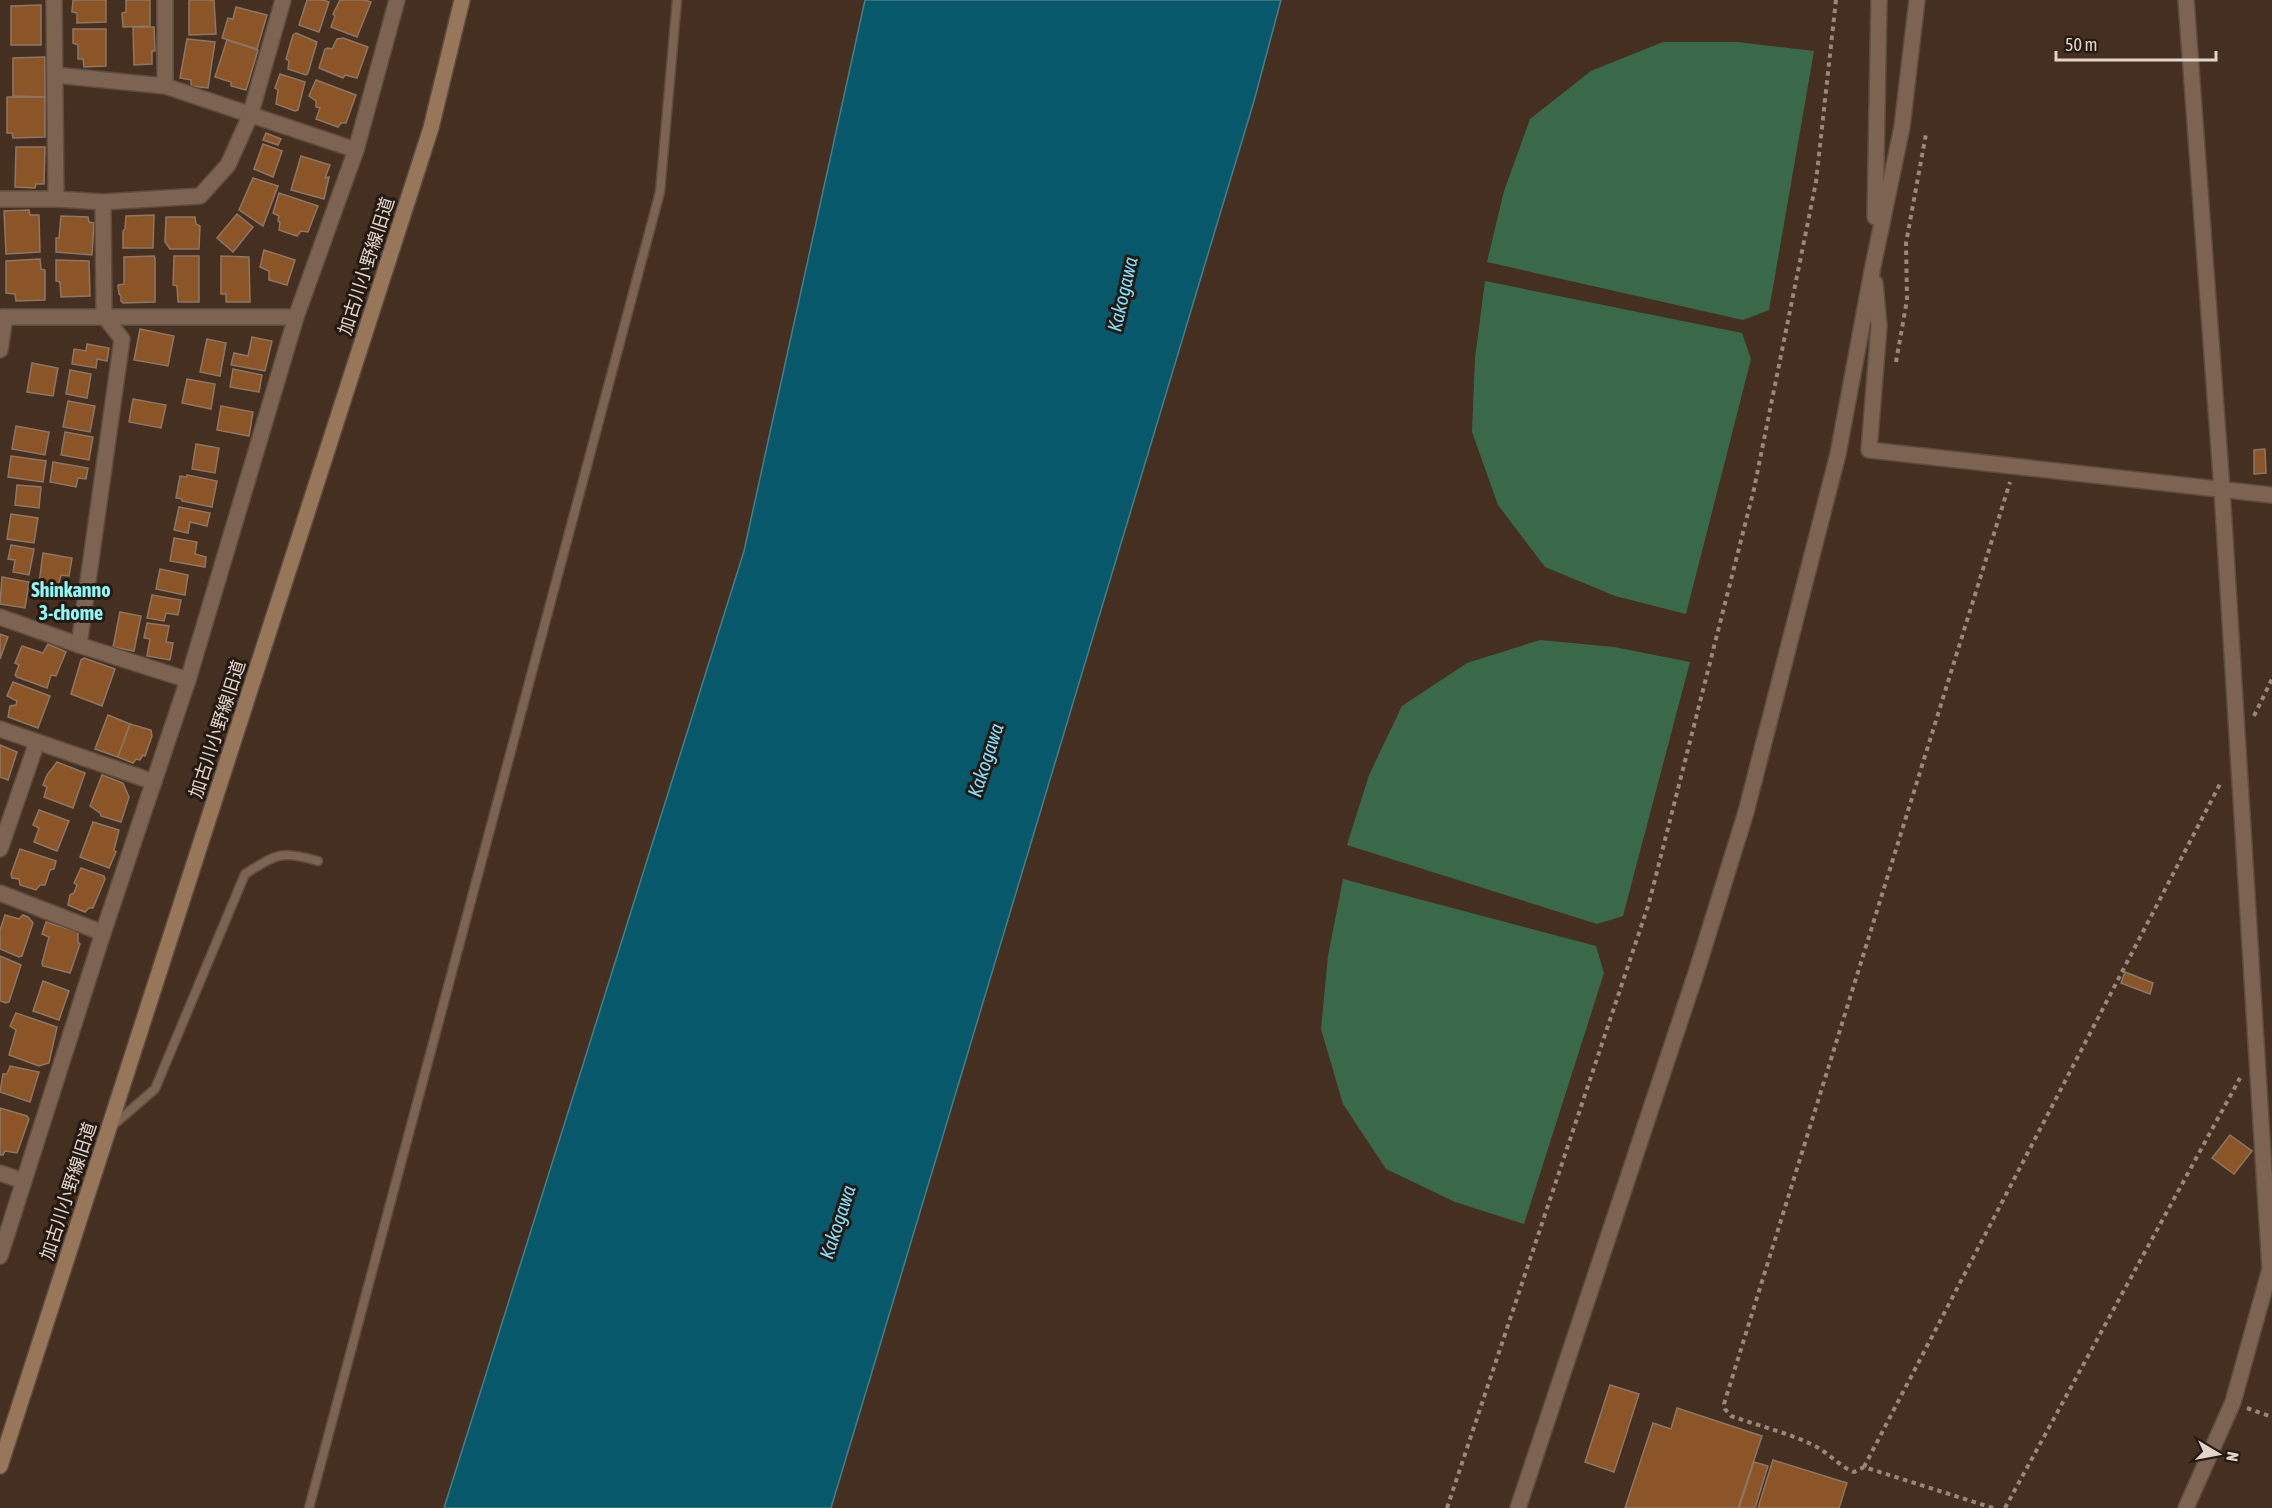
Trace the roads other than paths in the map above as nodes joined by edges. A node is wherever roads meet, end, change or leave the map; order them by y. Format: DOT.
graph roads {
  1 [pos="54,0"];
  2 [pos="165,0"];
  3 [pos="283,0"];
  4 [pos="397,0"];
  5 [pos="462,0"];
  6 [pos="677,0"];
  7 [pos="1879,0"];
  8 [pos="1917,0"];
  9 [pos="2186,0"];
  10 [pos="55,75"];
  11 [pos="165,86"];
  12 [pos="250,116"];
  13 [pos="356,150"];
  14 [pos="0,199"];
  15 [pos="56,199"];
  16 [pos="103,202"];
  17 [pos="1873,266"];
  18 [pos="104,316"];
  19 [pos="3,317"];
  20 [pos="296,317"];
  21 [pos="0,350"];
  22 [pos="2222,490"];
  23 [pos="2272,495"];
  24 [pos="0,617"];
  25 [pos="79,645"];
  26 [pos="188,680"];
  27 [pos="0,729"];
  28 [pos="37,742"];
  29 [pos="154,782"];
  30 [pos="1,843"];
  31 [pos="318,861"];
  32 [pos="0,893"];
  33 [pos="104,933"];
  34 [pos="109,1129"];
  35 [pos="0,1173"];
  36 [pos="23,1181"];
  37 [pos="0,1256"];
  38 [pos="0,1466"];
  39 [pos="309,1508"];
  40 [pos="1518,1508"];
  41 [pos="2186,1508"];
  1 -- 10 [label="street"];
  2 -- 11 [label="street"];
  3 -- 12 [label="street"];
  4 -- 13 [label="street"];
  5 -- 34 [label="street, 加古川小野線旧道"];
  6 -- 39 [label="lane"];
  7 -- 17 [label="street"];
  8 -- 17 [label="street"];
  9 -- 22 [label="street"];
  10 -- 11 [label="street"];
  10 -- 15 [label="street"];
  11 -- 12 [label="street"];
  12 -- 13 [label="street"];
  12 -- 16 [label="street"];
  13 -- 20 [label="street"];
  14 -- 15 [label="street"];
  15 -- 16 [label="street"];
  16 -- 18 [label="street"];
  17 -- 22 [label="street"];
  17 -- 40 [label="street"];
  18 -- 19 [label="street"];
  18 -- 20 [label="street"];
  18 -- 25 [label="street"];
  19 -- 21 [label="street"];
  20 -- 26 [label="street"];
  22 -- 23 [label="street"];
  22 -- 41 [label="street"];
  24 -- 25 [label="street"];
  25 -- 26 [label="street"];
  26 -- 29 [label="street"];
  27 -- 28 [label="street"];
  28 -- 29 [label="street"];
  28 -- 30 [label="street"];
  29 -- 33 [label="street"];
  31 -- 34 [label="lane"];
  32 -- 33 [label="street"];
  33 -- 36 [label="street"];
  34 -- 38 [label="street, 加古川小野線旧道"];
  35 -- 36 [label="street"];
  36 -- 37 [label="street"];
}
